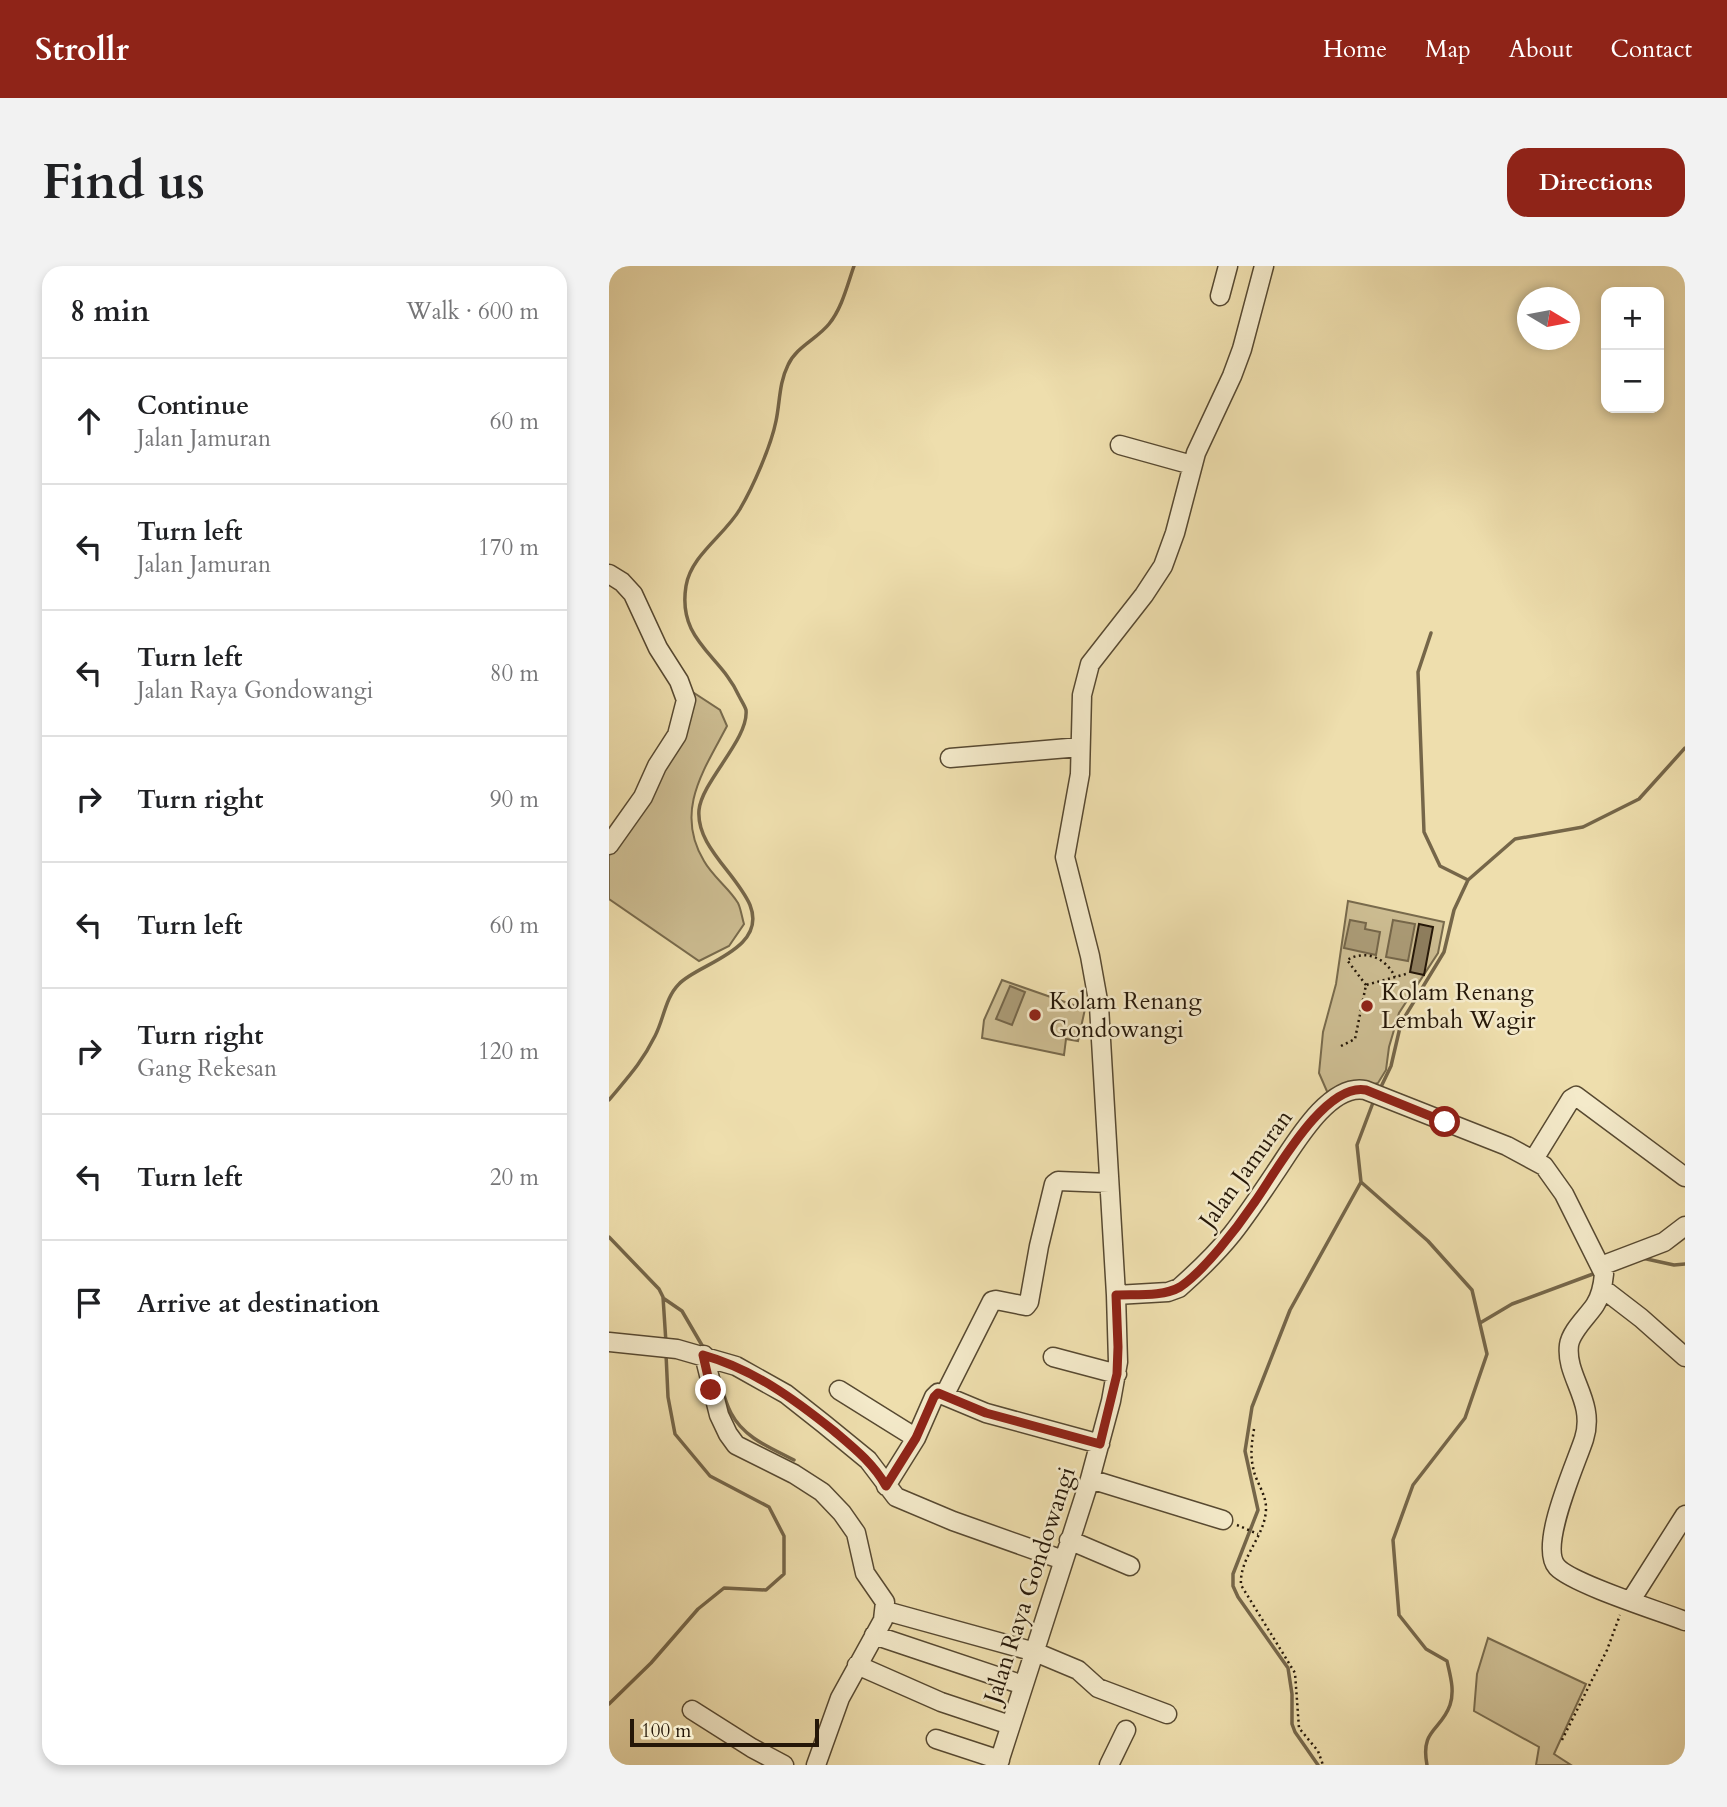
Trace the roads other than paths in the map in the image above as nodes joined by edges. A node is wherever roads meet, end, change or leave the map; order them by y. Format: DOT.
graph roads {
  1 [pos="1228,266"];
  2 [pos="1264,266"];
  3 [pos="1220,296"];
  4 [pos="1120,445"];
  5 [pos="1192,465"];
  6 [pos="609,574"];
  7 [pos="1080,747"];
  8 [pos="950,758"];
  9 [pos="609,845"];
  10 [pos="1534,1159"];
  11 [pos="1685,1177"];
  12 [pos="1109,1183"];
  13 [pos="1685,1226"];
  14 [pos="1601,1266"];
  15 [pos="1602,1288"];
  16 [pos="1116,1295"];
  17 [pos="609,1342"];
  18 [pos="703,1355"];
  19 [pos="1053,1357"];
  20 [pos="1685,1357"];
  21 [pos="1117,1374"];
  22 [pos="839,1390"];
  23 [pos="945,1394"];
  24 [pos="916,1438"];
  25 [pos="1100,1444"];
  26 [pos="1090,1479"];
  27 [pos="886,1486"];
  28 [pos="1685,1515"];
  29 [pos="1223,1520"];
  30 [pos="1069,1540"];
  31 [pos="1063,1560"];
  32 [pos="1130,1566"];
  33 [pos="1629,1600"];
  34 [pos="885,1611"];
  35 [pos="1685,1621"];
  36 [pos="874,1635"];
  37 [pos="1035,1652"];
  38 [pos="857,1665"];
  39 [pos="1023,1685"];
  40 [pos="692,1710"];
  41 [pos="1167,1714"];
  42 [pos="1010,1725"];
  43 [pos="1126,1730"];
  44 [pos="936,1739"];
  45 [pos="999,1762"];
  46 [pos="784,1765"];
  47 [pos="816,1765"];
  48 [pos="1109,1765"];
  1 -- 3 [label="street"];
  2 -- 5 [label="street, Jalan Raya Gondowangi"];
  4 -- 5 [label="street"];
  5 -- 7 [label="street, Jalan Raya Gondowangi"];
  6 -- 9 [label="street"];
  7 -- 8 [label="street"];
  7 -- 12 [label="street, Jalan Raya Gondowangi"];
  10 -- 11 [label="street"];
  10 -- 14 [label="street, Jalan Jamuran"];
  10 -- 16 [label="street, Jalan Jamuran"];
  12 -- 16 [label="street, Jalan Raya Gondowangi"];
  12 -- 23 [label="street"];
  13 -- 14 [label="street"];
  14 -- 15 [label="street, Jalan Jamuran"];
  15 -- 20 [label="street"];
  15 -- 33 [label="street"];
  16 -- 21 [label="street, Jalan Raya Gondowangi"];
  17 -- 18 [label="street"];
  18 -- 27 [label="street"];
  18 -- 34 [label="street"];
  19 -- 21 [label="street"];
  21 -- 25 [label="street, Jalan Raya Gondowangi"];
  22 -- 24 [label="street"];
  23 -- 24 [label="street"];
  23 -- 25 [label="street"];
  24 -- 27 [label="street"];
  25 -- 26 [label="street, Jalan Raya Gondowangi"];
  26 -- 29 [label="street"];
  26 -- 30 [label="street, Jalan Raya Gondowangi"];
  27 -- 31 [label="street"];
  28 -- 33 [label="street"];
  30 -- 31 [label="street, Jalan Raya Gondowangi"];
  30 -- 32 [label="street"];
  31 -- 37 [label="street, Jalan Raya Gondowangi"];
  33 -- 35 [label="street"];
  34 -- 36 [label="street"];
  34 -- 37 [label="street"];
  36 -- 38 [label="street"];
  36 -- 39 [label="street"];
  37 -- 39 [label="street, Jalan Raya Gondowangi"];
  37 -- 41 [label="street"];
  38 -- 42 [label="street"];
  38 -- 47 [label="street"];
  39 -- 42 [label="street, Jalan Raya Gondowangi"];
  40 -- 46 [label="street"];
  42 -- 45 [label="street, Jalan Raya Gondowangi"];
  43 -- 48 [label="street"];
  44 -- 45 [label="street"];
}
